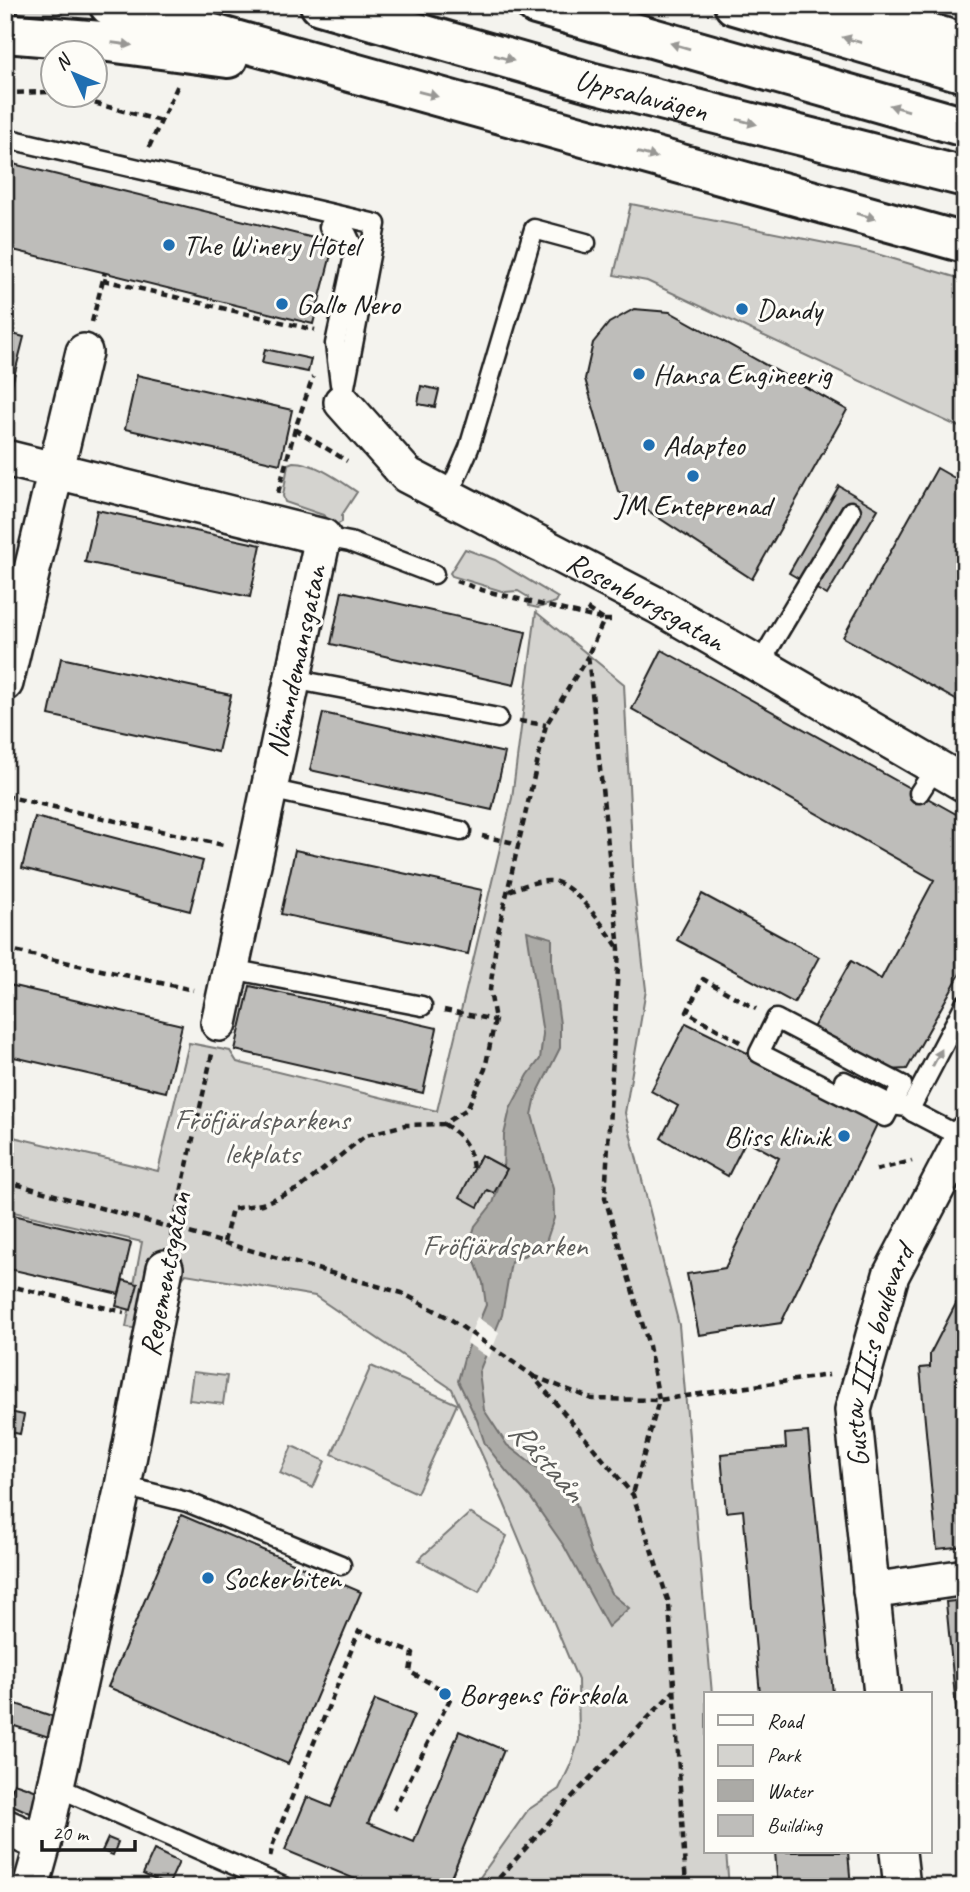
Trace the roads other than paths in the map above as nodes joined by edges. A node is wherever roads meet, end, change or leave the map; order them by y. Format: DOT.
graph roads {
  1 [pos="109,5"];
  2 [pos="320,5"];
  3 [pos="536,5"];
  4 [pos="734,5"];
  5 [pos="839,5"];
  6 [pos="5,33"];
  7 [pos="965,44"];
  8 [pos="965,73"];
  9 [pos="362,76"];
  10 [pos="965,127"];
  11 [pos="5,138"];
  12 [pos="965,177"];
  13 [pos="329,228"];
  14 [pos="586,243"];
  15 [pos="965,243"];
  16 [pos="84,352"];
  17 [pos="342,402"];
  18 [pos="5,458"];
  19 [pos="56,470"];
  20 [pos="449,496"];
  21 [pos="851,511"];
  22 [pos="323,537"];
  23 [pos="434,574"];
  24 [pos="759,665"];
  25 [pos="292,679"];
  26 [pos="5,683"];
  27 [pos="498,718"];
  28 [pos="940,782"];
  29 [pos="269,789"];
  30 [pos="461,831"];
  31 [pos="225,996"];
  32 [pos="965,1004"];
  33 [pos="422,1006"];
  34 [pos="844,1081"];
  35 [pos="891,1105"];
  36 [pos="912,1112"];
  37 [pos="964,1137"];
  38 [pos="165,1268"];
  39 [pos="123,1486"];
  40 [pos="341,1565"];
  41 [pos="965,1580"];
  42 [pos="871,1591"];
  43 [pos="882,1692"];
  44 [pos="55,1786"];
  45 [pos="5,1827"];
  46 [pos="43,1844"];
  47 [pos="898,1854"];
  48 [pos="32,1887"];
  49 [pos="284,1887"];
  50 [pos="902,1887"];
  1 -- 9 [label="highway"];
  2 -- 12 [label="highway, Uppsalavägen, one-way"];
  10 -- 3 [label="highway, Uppsalavägen, one-way"];
  8 -- 4 [label="highway, one-way"];
  5 -- 7 [label="highway"];
  6 -- 9 [label="highway, one-way"];
  9 -- 15 [label="highway, one-way"];
  11 -- 17 [label="lane"];
  13 -- 17 [label="lane"];
  14 -- 20 [label="lane"];
  16 -- 19 [label="street"];
  17 -- 20 [label="street, Rosenborgsgatan"];
  18 -- 19 [label="street, Nämndemansgatan"];
  19 -- 22 [label="street, Nämndemansgatan"];
  19 -- 26 [label="street"];
  20 -- 24 [label="street, Rosenborgsgatan"];
  21 -- 24 [label="lane"];
  22 -- 23 [label="lane"];
  22 -- 25 [label="street, Nämndemansgatan"];
  24 -- 28 [label="street, Rosenborgsgatan"];
  25 -- 27 [label="lane"];
  25 -- 29 [label="street, Nämndemansgatan"];
  29 -- 30 [label="lane"];
  29 -- 31 [label="street, Nämndemansgatan"];
  31 -- 33 [label="lane"];
  36 -- 32 [label="lane, one-way"];
  34 -- 35 [label="lane, Gustav III:s boulevard"];
  35 -- 35 [label="lane"];
  35 -- 36 [label="lane, Gustav III:s boulevard"];
  36 -- 37 [label="lane, Gustav III:s boulevard"];
  37 -- 42 [label="street, Gustav III:s boulevard"];
  38 -- 39 [label="street, Regementsgatan"];
  39 -- 40 [label="lane"];
  39 -- 44 [label="street, Regementsgatan"];
  41 -- 42 [label="street"];
  42 -- 43 [label="street, Gustav III:s boulevard"];
  44 -- 46 [label="street, Regementsgatan"];
  44 -- 49 [label="lane"];
  45 -- 46 [label="street"];
  46 -- 48 [label="street, Regementsgatan"];
  47 -- 50 [label="street"];
}
